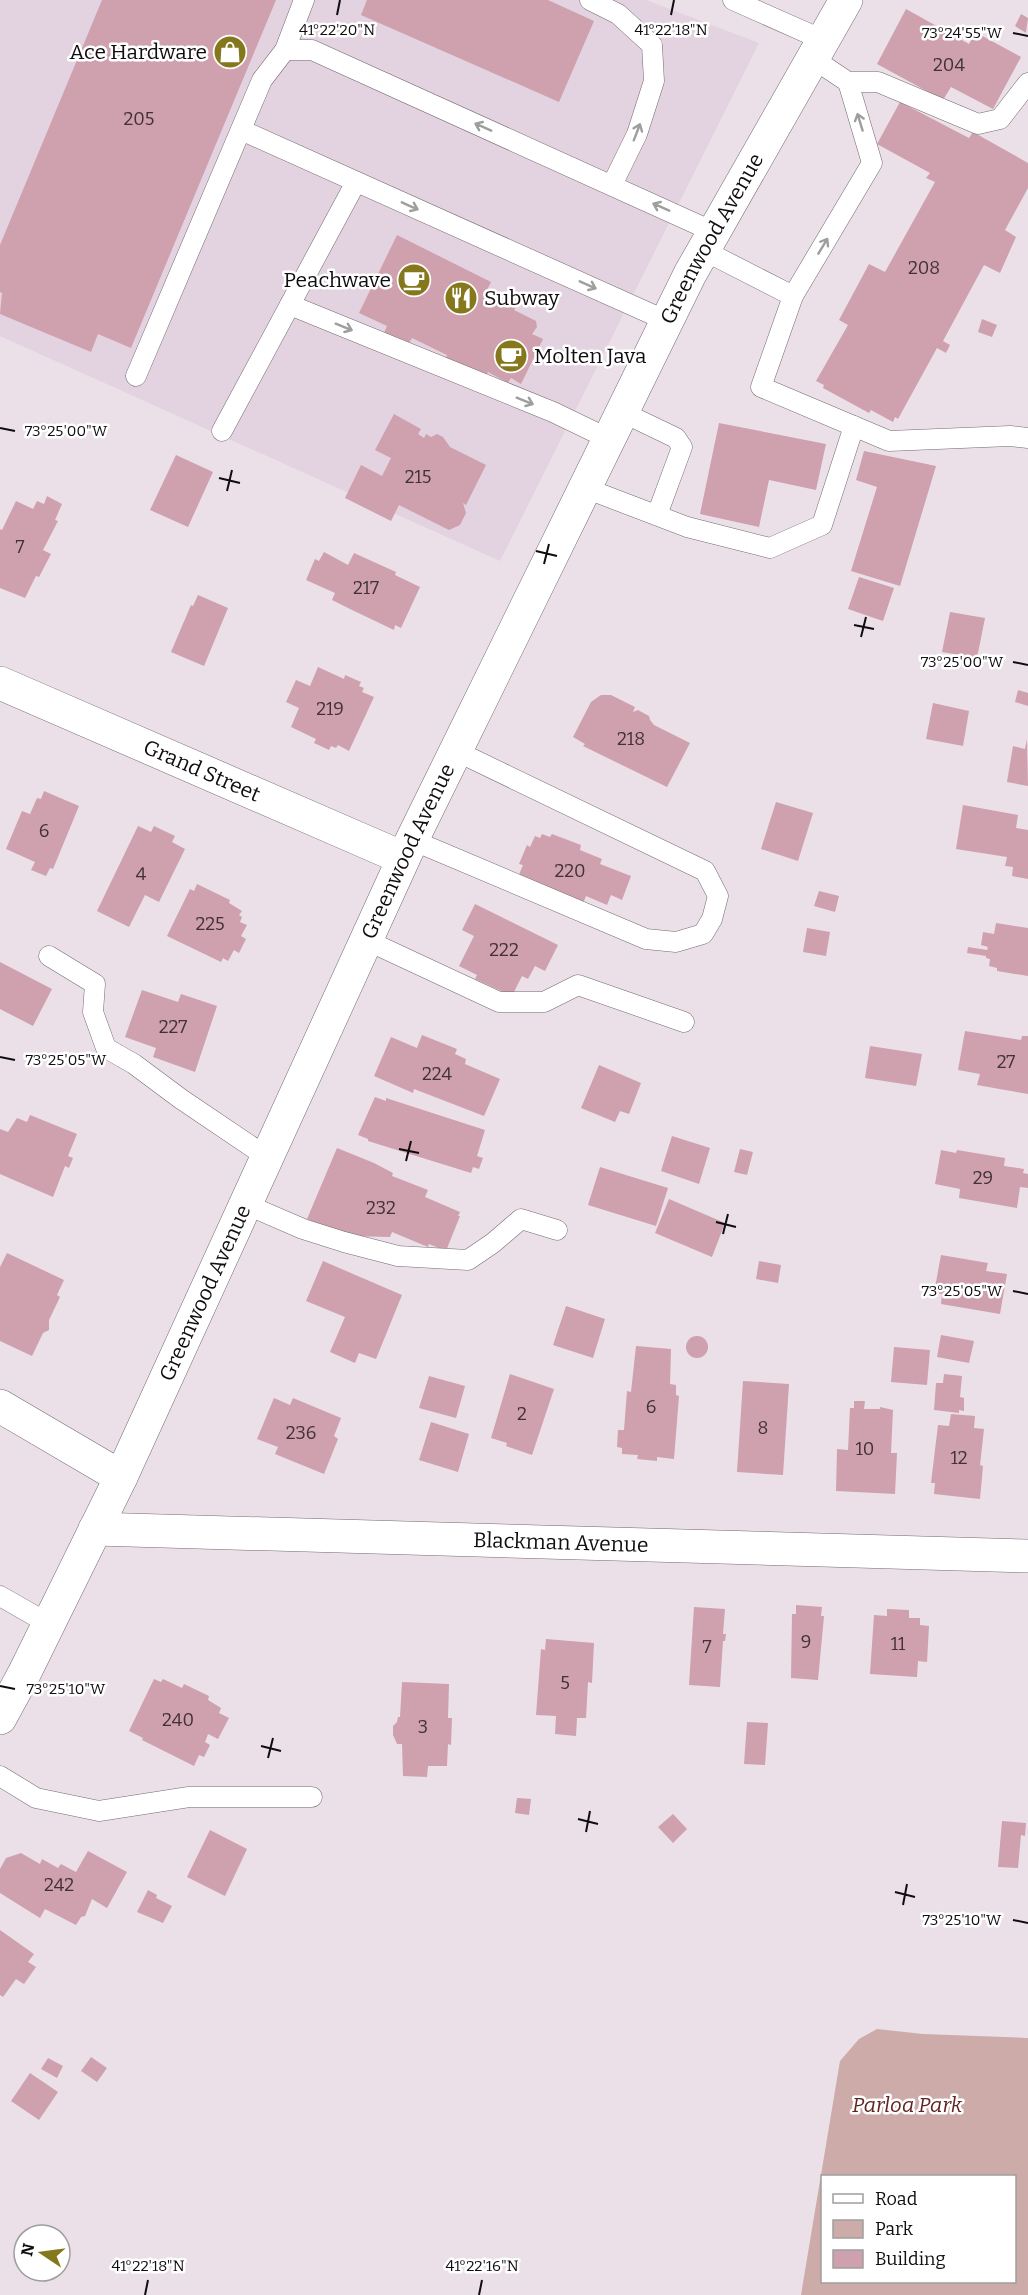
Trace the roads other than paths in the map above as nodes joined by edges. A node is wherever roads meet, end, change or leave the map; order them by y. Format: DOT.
graph roads {
  1 [pos="304,0"];
  2 [pos="590,0"];
  3 [pos="846,0"];
  4 [pos="737,1"];
  5 [pos="818,49"];
  6 [pos="285,50"];
  7 [pos="848,82"];
  8 [pos="1028,83"];
  9 [pos="241,130"];
  10 [pos="356,182"];
  11 [pos="612,185"];
  12 [pos="709,241"];
  13 [pos="793,296"];
  14 [pos="290,305"];
  15 [pos="667,321"];
  16 [pos="136,376"];
  17 [pos="615,426"];
  18 [pos="854,426"];
  19 [pos="222,430"];
  20 [pos="1028,438"];
  21 [pos="585,488"];
  22 [pos="657,515"];
  23 [pos="0,683"];
  24 [pos="456,751"];
  25 [pos="408,849"];
  26 [pos="366,940"];
  27 [pos="49,956"];
  28 [pos="684,1022"];
  29 [pos="267,1156"];
  30 [pos="245,1204"];
  31 [pos="557,1230"];
  32 [pos="0,1406"];
  33 [pos="121,1477"];
  34 [pos="95,1529"];
  35 [pos="1028,1556"];
  36 [pos="0,1596"];
  37 [pos="49,1624"];
  38 [pos="0,1718"];
  39 [pos="0,1776"];
  40 [pos="312,1797"];
  1 -- 6 [label="lane"];
  11 -- 2 [label="lane, one-way"];
  3 -- 5 [label="main road, Greenwood Avenue"];
  4 -- 5 [label="lane"];
  5 -- 7 [label="lane"];
  5 -- 12 [label="main road, Greenwood Avenue"];
  6 -- 9 [label="lane"];
  11 -- 6 [label="lane, one-way"];
  7 -- 8 [label="lane"];
  13 -- 7 [label="lane, one-way"];
  9 -- 10 [label="lane"];
  9 -- 16 [label="lane"];
  10 -- 14 [label="lane"];
  10 -- 15 [label="lane, one-way"];
  12 -- 11 [label="lane, one-way"];
  12 -- 13 [label="lane"];
  12 -- 15 [label="main road, Greenwood Avenue"];
  13 -- 18 [label="lane"];
  14 -- 17 [label="lane, one-way"];
  14 -- 19 [label="lane"];
  15 -- 17 [label="main road, Greenwood Avenue"];
  17 -- 21 [label="main road, Greenwood Avenue"];
  17 -- 22 [label="lane"];
  18 -- 20 [label="lane"];
  18 -- 22 [label="lane"];
  21 -- 22 [label="lane"];
  21 -- 24 [label="main road, Greenwood Avenue"];
  23 -- 25 [label="main road, Grand Street"];
  24 -- 25 [label="main road, Greenwood Avenue"];
  24 -- 25 [label="lane"];
  25 -- 26 [label="main road, Greenwood Avenue"];
  26 -- 28 [label="lane"];
  26 -- 29 [label="main road, Greenwood Avenue"];
  27 -- 29 [label="lane"];
  29 -- 30 [label="main road, Greenwood Avenue"];
  30 -- 31 [label="lane"];
  30 -- 33 [label="main road, Greenwood Avenue"];
  32 -- 33 [label="main road"];
  33 -- 34 [label="main road, Greenwood Avenue"];
  34 -- 35 [label="main road, Blackman Avenue"];
  34 -- 37 [label="main road, Greenwood Avenue"];
  36 -- 37 [label="lane"];
  37 -- 38 [label="main road, Greenwood Avenue"];
  39 -- 40 [label="lane"];
}
